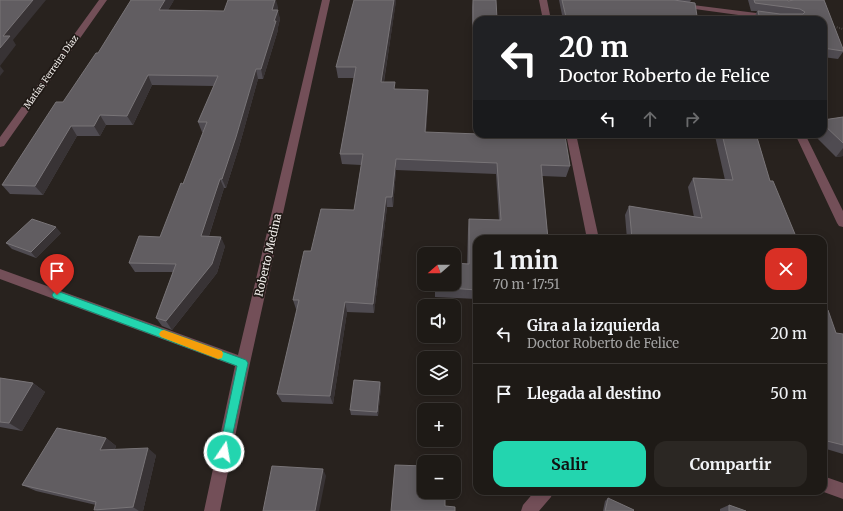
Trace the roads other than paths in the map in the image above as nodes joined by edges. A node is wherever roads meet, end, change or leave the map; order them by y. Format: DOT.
graph roads {
  1 [pos="102,0"];
  2 [pos="326,0"];
  3 [pos="543,0"];
  4 [pos="672,4"];
  5 [pos="546,16"];
  6 [pos="765,16"];
  7 [pos="572,138"];
  8 [pos="802,138"];
  9 [pos="0,144"];
  10 [pos="843,223"];
  11 [pos="592,235"];
  12 [pos="0,274"];
  13 [pos="243,363"];
  14 [pos="827,485"];
  15 [pos="843,491"];
  16 [pos="542,495"];
  17 [pos="212,511"];
  18 [pos="529,511"];
  1 -- 9 [label="street, Matías Ferreira Díaz"];
  2 -- 13 [label="street, Roberto Medina"];
  3 -- 5 [label="street"];
  4 -- 6 [label="street"];
  7 -- 11 [label="street"];
  8 -- 10 [label="street"];
  12 -- 13 [label="street"];
  13 -- 17 [label="street, Roberto Medina"];
  14 -- 15 [label="street"];
  16 -- 18 [label="street"];
}
